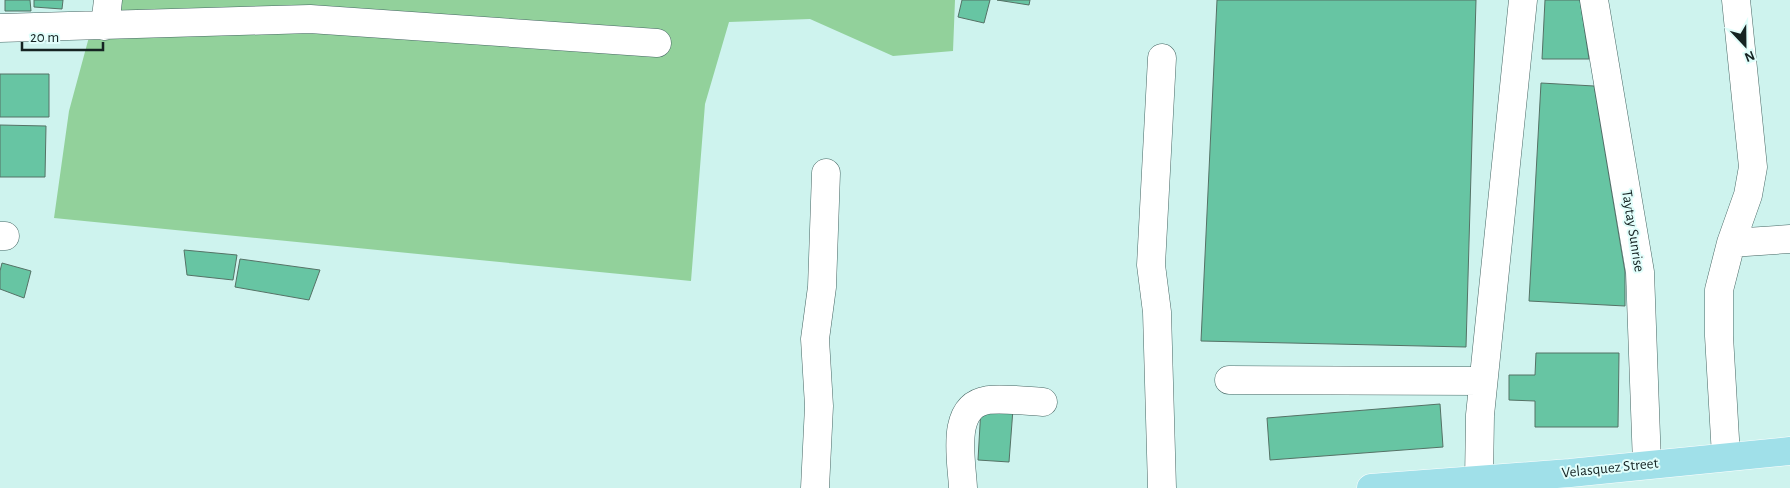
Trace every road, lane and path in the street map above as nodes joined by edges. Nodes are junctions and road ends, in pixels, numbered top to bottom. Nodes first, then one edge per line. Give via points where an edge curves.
1 (1523, 0) edge
2 (1594, 0) edge
3 (1736, 0) edge
4 (106, 13) edge
5 (0, 28) edge
6 (657, 44) dead end
7 (1162, 58) dead end
8 (826, 173) dead end
9 (1790, 239) edge
10 (1731, 243) junction
11 (1229, 380) dead end
12 (1483, 381) junction
13 (1043, 402) dead end
14 (1790, 451) edge
15 (1726, 456) junction
16 (1647, 464) junction
17 (1479, 480) junction
18 (1569, 480) edge
19 (1382, 487) edge
20 (814, 488) edge
21 (964, 488) edge
22 (1162, 488) edge

1 - 12 street
2 - 16 street, Taytay Sunrise via 1640,272
3 - 10 street via 1753,167 1748,195
4 - 5 street
4 - 6 street via 310,19
7 - 22 street via 1152,265 1157,312
8 - 20 street via 822,286 815,339 819,406
9 - 10 street
10 - 15 street via 1719,290
11 - 12 street
12 - 17 street
13 - 21 street via 987,400 968,410 961,423
14 - 15 main road, Velasquez Street
15 - 16 main road, Velasquez Street
16 - 18 main road, Velasquez Street
17 - 18 main road, Velasquez Street
17 - 19 main road, Velasquez Street

